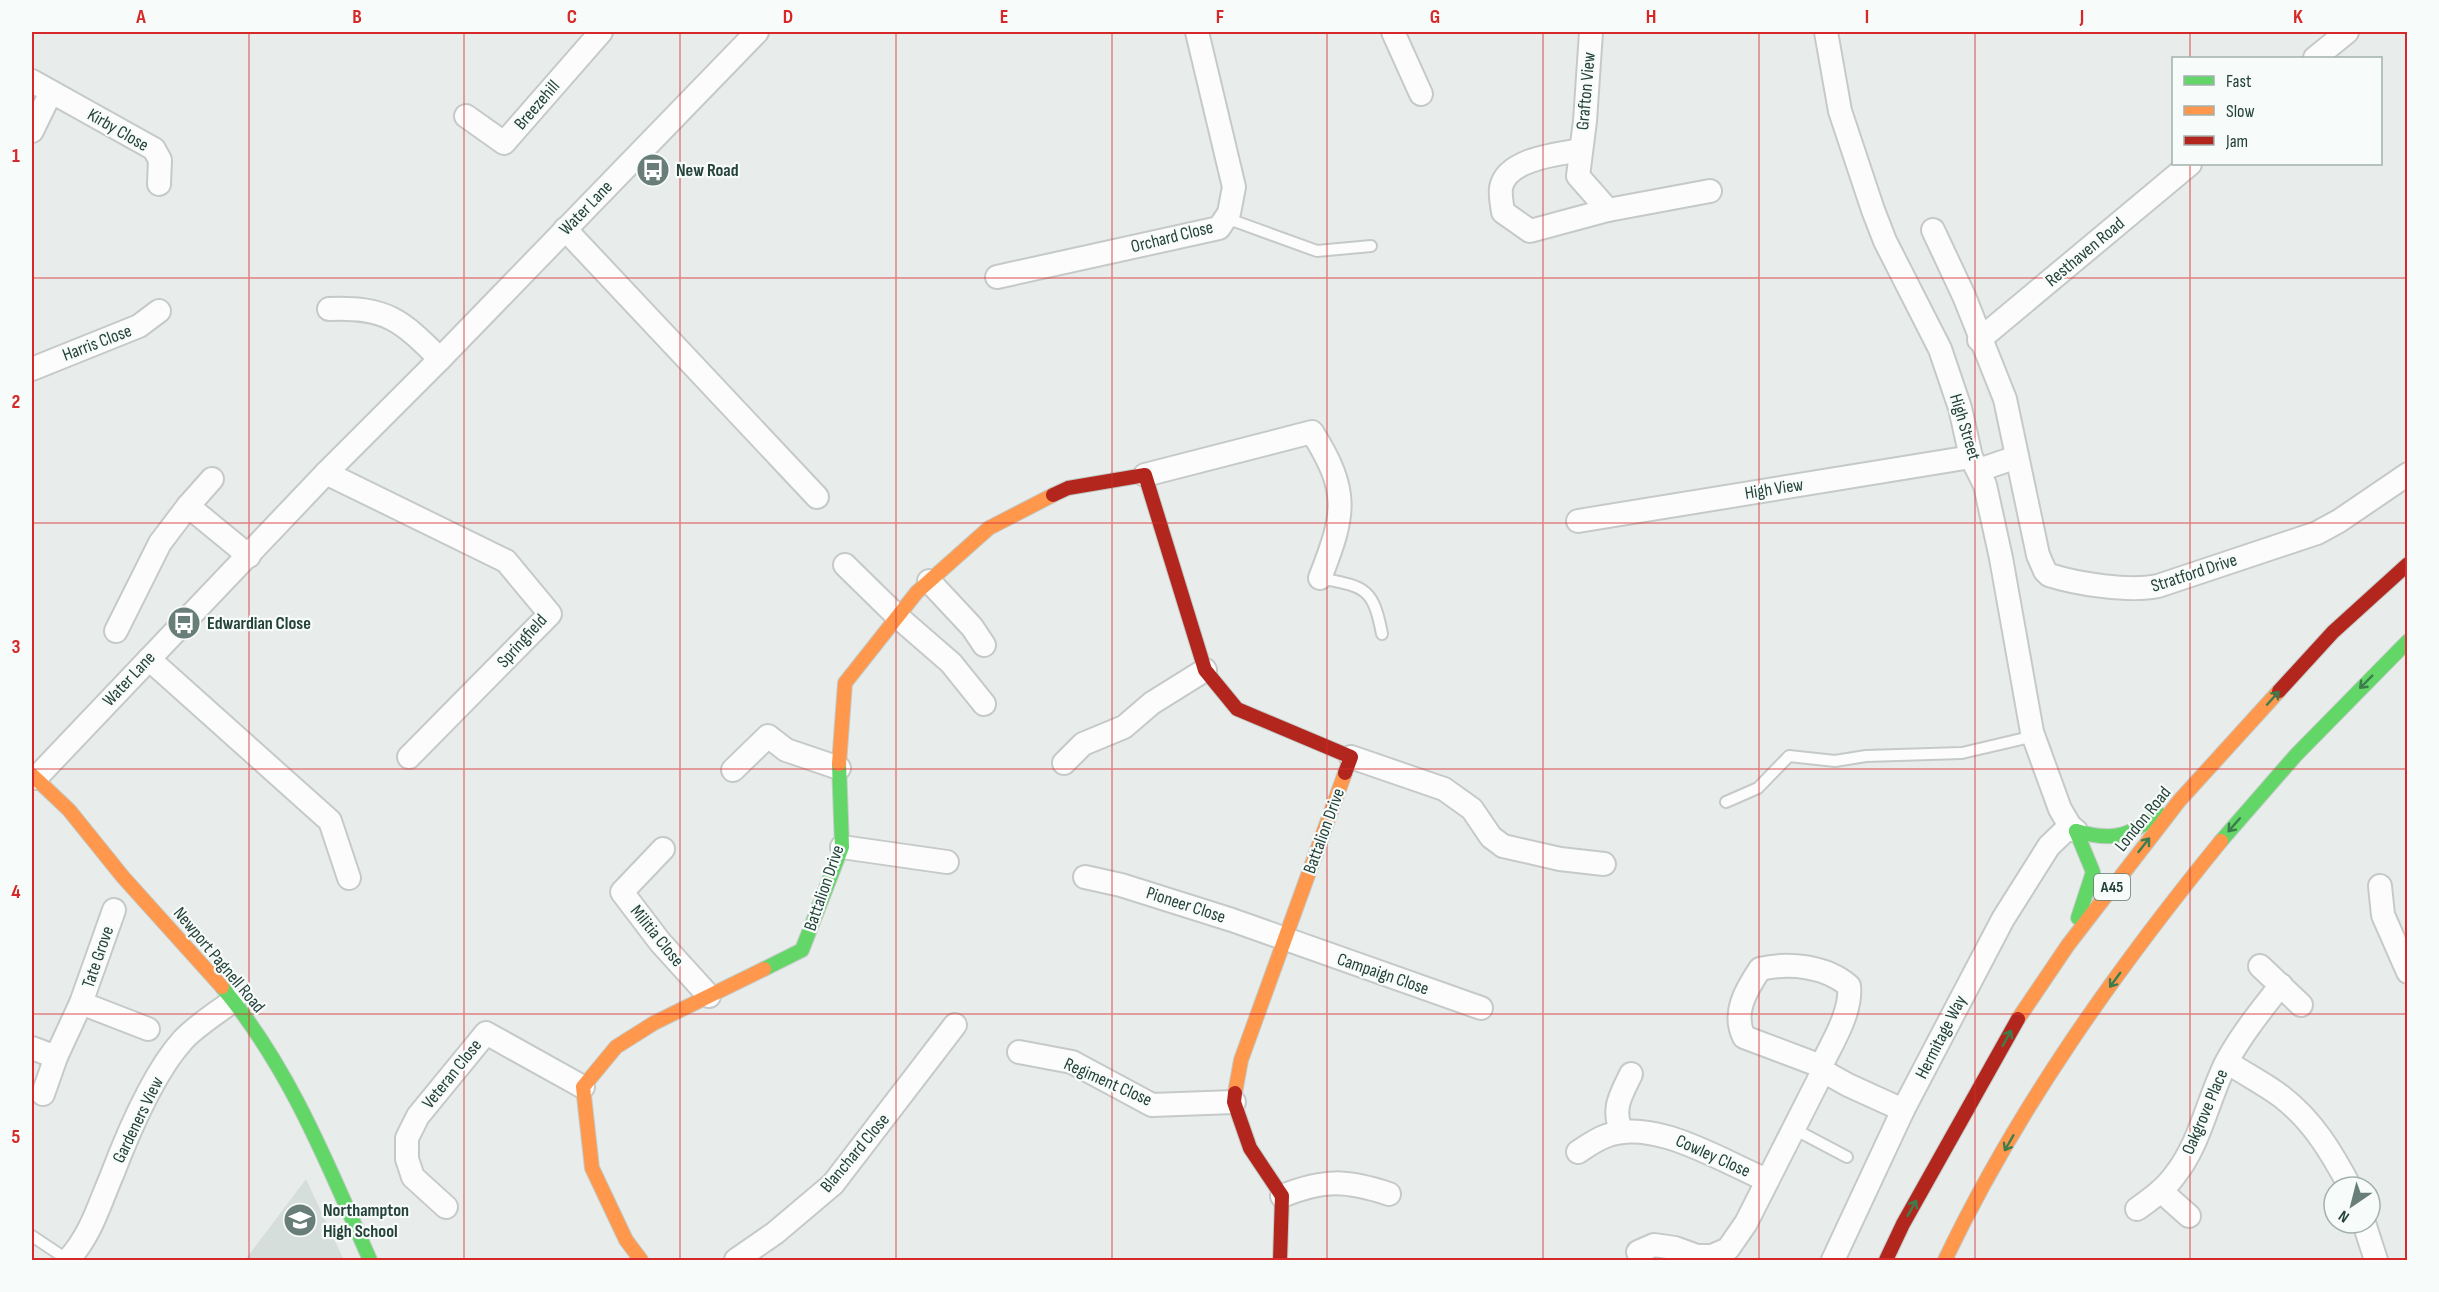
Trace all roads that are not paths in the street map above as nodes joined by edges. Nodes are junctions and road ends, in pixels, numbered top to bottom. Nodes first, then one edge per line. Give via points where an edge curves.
1 (601, 32) edge
2 (757, 32) edge
3 (1197, 32) edge
4 (1393, 32) edge
5 (1591, 32) edge
6 (1826, 32) edge
7 (2347, 32) edge
8 (2316, 57) edge
9 (41, 87) edge
10 (1421, 94) dead end
11 (466, 116) dead end
12 (32, 131) edge
13 (1581, 150) junction
14 (2189, 165) edge
15 (159, 184) dead end
16 (1710, 191) dead end
17 (1608, 210) junction
18 (1226, 218) junction
19 (565, 229) junction
20 (1933, 230) dead end
21 (1371, 246) dead end
22 (998, 277) dead end
23 (329, 309) dead end
24 (159, 311) dead end
25 (1979, 340) junction
26 (440, 359) junction
27 (32, 369) edge
28 (2017, 456) junction
29 (1975, 463) junction
30 (326, 473) junction
31 (2408, 474) edge
32 (1144, 475) junction
33 (212, 479) dead end
34 (818, 497) dead end
35 (188, 506) junction
36 (1578, 520) dead end
37 (249, 556) junction
38 (2408, 564) edge
39 (845, 565) dead end
40 (1320, 578) joint
41 (929, 581) junction
42 (898, 617) junction
43 (116, 631) dead end
44 (1382, 634) dead end
45 (2408, 643) edge
46 (984, 645) dead end
47 (149, 659) junction
48 (1205, 670) junction
49 (984, 704) dead end
50 (2034, 736) junction
51 (409, 757) dead end
52 (1351, 757) junction
53 (1064, 764) dead end
54 (838, 768) junction
55 (733, 770) dead end
56 (34, 777) edge
57 (2179, 801) junction
58 (1726, 802) dead end
59 (2073, 828) junction
60 (842, 847) junction
61 (663, 849) dead end
62 (947, 862) dead end
63 (1604, 864) dead end
64 (1085, 877) dead end
65 (349, 878) dead end
66 (2379, 886) dead end
67 (114, 910) dead end
68 (1286, 939) junction
69 (2068, 945) junction
70 (2260, 966) dead end
71 (2408, 972) edge
72 (2281, 985) junction
73 (709, 996) junction
74 (234, 1000) junction
75 (81, 1003) junction
76 (2301, 1005) dead end
77 (1481, 1008) dead end
78 (955, 1025) dead end
79 (148, 1029) dead end
80 (32, 1048) edge
81 (1018, 1052) dead end
82 (56, 1057) junction
83 (2227, 1062) junction
84 (1822, 1068) junction
85 (1631, 1074) dead end
86 (583, 1087) junction
87 (43, 1094) dead end
88 (1234, 1102) junction
89 (1903, 1110) junction
90 (1794, 1129) junction
91 (1622, 1132) junction
92 (1578, 1152) dead end
93 (1847, 1157) dead end
94 (2344, 1175) edge
95 (1767, 1180) junction
96 (2161, 1191) junction
97 (1389, 1194) dead end
98 (1282, 1196) junction
99 (446, 1207) dead end
100 (2137, 1209) dead end
101 (2189, 1216) dead end
102 (2368, 1235) edge
103 (32, 1236) edge
104 (1638, 1252) dead end
105 (1722, 1257) edge
106 (68, 1260) edge
107 (370, 1260) edge
108 (641, 1260) edge
109 (736, 1260) edge
110 (1280, 1260) edge
111 (1833, 1260) edge
112 (1886, 1260) edge
113 (1945, 1260) edge
114 (2376, 1260) edge

1 - 11 street, Breezehill via 504,143
2 - 19 street, Water Lane
3 - 18 street, Orchard Close via 1234,187
4 - 10 street
5 - 13 street, Grafton View
6 - 29 street, High Street via 1840,111 1869,198 1885,241 1940,350
7 - 8 street
9 - 12 street, Kirby Close
9 - 15 street, Kirby Close via 154,149 160,160
13 - 17 street, Grafton View via 1578,176
13 - 17 street, Grafton View via 1540,157 1511,171 1501,187 1503,212 1530,231
14 - 25 street, Resthaven Road
16 - 17 street, Grafton View
18 - 21 lane via 1317,250
18 - 22 street, Orchard Close via 1219,228
19 - 26 street, Water Lane
19 - 34 street
20 - 25 street, Stratford Drive via 1964,296
23 - 26 street via 375,311 395,318
24 - 27 street, Harris Close via 139,326
25 - 28 street, Stratford Drive via 2005,399
26 - 30 street, Water Lane
28 - 29 street
28 - 31 street, Stratford Drive via 2038,555 2045,571 2056,577 2134,589 2157,586 2317,533
29 - 36 street, High View
29 - 50 street, High Street via 1985,485 2001,558
30 - 37 street, Water Lane
30 - 51 street, Springfield via 506,561 550,614
32 - 40 street, Battalion Drive via 1312,432 1329,459 1339,486 1340,513 1335,539
32 - 41 main road, Battalion Drive via 1068,488 989,528
32 - 48 main road
33 - 35 street
35 - 37 street
35 - 43 street via 160,543
37 - 47 street, Water Lane
57 -> 38 main road, London Road / A45 via 2333,632
39 - 42 street
40 - 44 lane via 1365,590 1377,607
41 - 42 main road, Battalion Drive
41 - 46 street
42 - 49 street via 951,663
42 - 54 main road, Battalion Drive via 845,683
45 -> 113 main road via 2333,716 2232,827 2173,902 2078,1032 2019,1125
47 - 56 street, Water Lane
47 - 65 street via 330,821
48 - 52 main road via 1237,709
48 - 53 street via 1152,703 1125,727 1083,744
50 - 58 lane via 1962,753 1866,756 1835,761 1789,756 1758,788
50 - 59 street, High Street via 2060,809
52 - 63 street via 1444,789 1472,809 1491,837 1503,846
52 - 68 main road, Battalion Drive
54 - 55 street via 786,750 768,736
54 - 60 main road, Battalion Drive
56 - 74 main road, Newport Pagnell Road via 80,821 120,874
57 - 59 main road via 2135,831 2114,839
69 -> 57 main road, London Road / A45
59 - 69 main road via 2093,872
59 - 89 street, Hermitage Way via 2049,846 2003,919
60 - 62 street
60 - 73 main road, Battalion Drive via 802,950
61 - 73 street, Militia Close via 622,892
64 - 68 street, Pioneer Close
66 - 71 street via 2383,915
67 - 75 street, Tate Grove
68 - 77 street, Campaign Close
68 - 88 main road, Battalion Drive via 1241,1060
112 -> 69 main road, London Road / A45 via 2017,1021
70 - 72 street
72 - 76 street
72 - 83 street, Oakgrove Place via 2246,1029
73 - 86 main road, Battalion Drive via 616,1047
74 - 106 street, Gardeners View via 183,1039 163,1068 136,1119 92,1227
74 - 107 main road, Newport Pagnell Road via 304,1111
75 - 79 street, Tate Grove
75 - 82 street, Tate Grove
78 - 109 street, Blanchard Close via 833,1184
80 - 82 street
81 - 88 street, Regiment Close via 1072,1062 1152,1105
82 - 87 street, Tate Grove
83 - 94 street, Oakgrove Place via 2283,1097 2312,1126
83 - 96 street, Oakgrove Place via 2193,1145
84 - 84 street, Cowley Close via 1850,997 1849,986 1820,970 1779,965 1760,969 1748,987 1738,1015 1744,1037
84 - 89 street, Cowley Close via 1848,1085
84 - 90 street, Cowley Close
85 - 91 street via 1616,1107 1616,1120
86 - 99 street, Veteran Close via 486,1033 418,1116 406,1138 413,1177
86 - 108 main road via 592,1168 626,1240
88 - 98 main road, Battalion Drive via 1250,1148
89 - 111 street, Hermitage Way
90 - 93 lane
90 - 95 street, Cowley Close
91 - 92 street, Cowley Close
91 - 95 street, Cowley Close via 1663,1135
95 - 105 street, Cowley Close via 1746,1223
96 - 100 street, Oakgrove Place
96 - 101 street
97 - 98 street via 1359,1184 1332,1182
98 - 110 main road
102 - 114 street
103 - 106 lane
104 - 105 street, Cowley Close via 1654,1245 1698,1256

